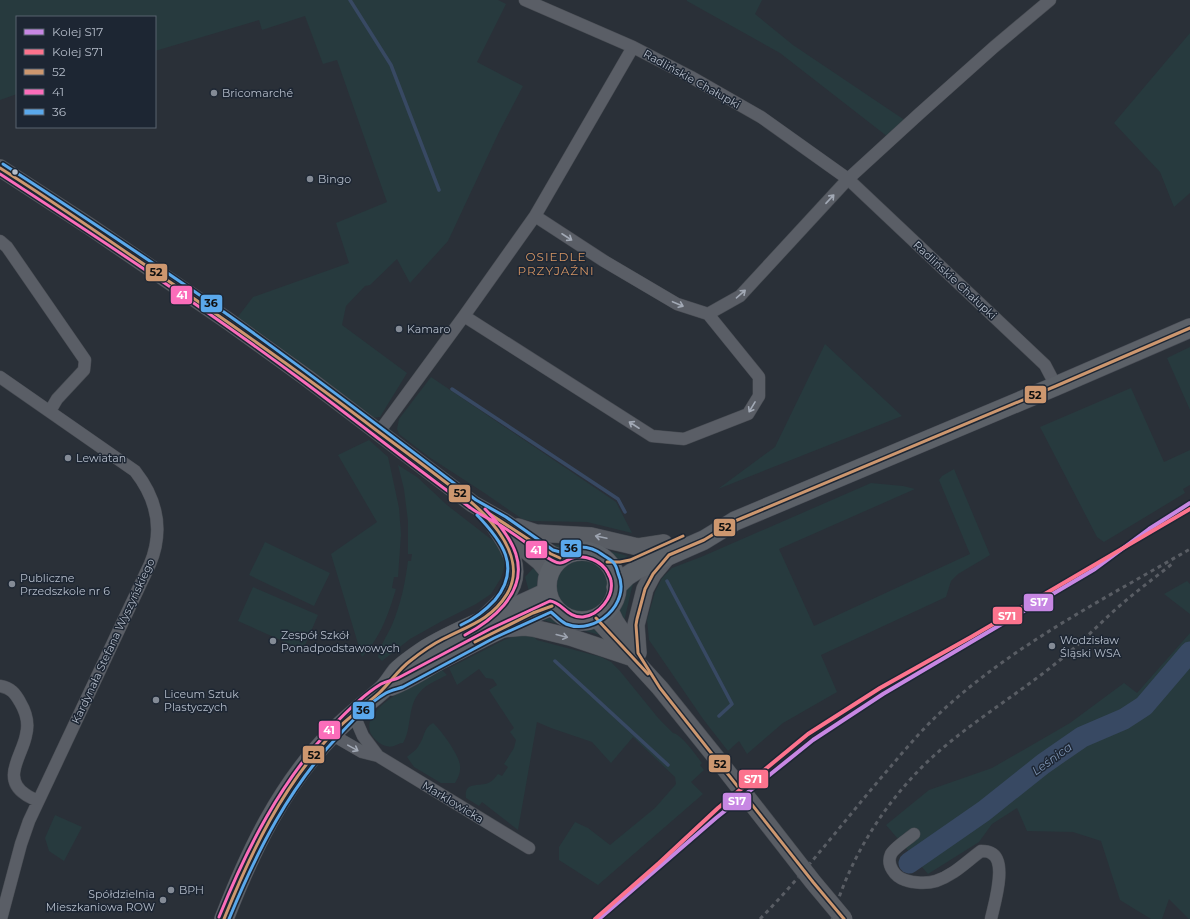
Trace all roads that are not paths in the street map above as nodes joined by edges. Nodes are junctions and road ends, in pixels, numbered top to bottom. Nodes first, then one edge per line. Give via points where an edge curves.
1 (525, 0) edge
2 (1050, 0) edge
3 (633, 47) junction
4 (0, 168) edge
5 (848, 179) junction
6 (535, 216) junction
7 (0, 241) edge
8 (708, 314) junction
9 (464, 316) junction
10 (1190, 328) edge
11 (0, 377) edge
12 (1056, 386) junction
13 (50, 411) junction
14 (379, 432) junction
15 (497, 521) junction
16 (667, 549) junction
17 (607, 562) junction
18 (555, 566) junction
19 (616, 587) junction
20 (550, 599) junction
21 (603, 613) junction
22 (480, 621) junction
23 (500, 629) junction
24 (635, 655) junction
25 (0, 686) edge
26 (384, 688) junction
27 (353, 713) junction
28 (331, 734) junction
29 (378, 756) junction
30 (38, 801) junction
31 (914, 834) dead end
32 (529, 848) dead end
33 (1, 919) edge
34 (224, 919) edge
35 (844, 919) edge
36 (991, 919) edge

1 - 3 street, Radlińskie Chałupki
2 - 5 street via 976,62
3 - 5 street, Radlińskie Chałupki via 691,76 761,117
3 - 6 street
4 - 14 main road via 228,321
8 -> 5 street via 740,296
5 - 12 street, Radlińskie Chałupki via 1046,364
6 -> 8 street via 677,304
6 - 9 street
7 - 13 street via 7,247 85,360 84,370 57,399
8 -> 9 street via 759,377 759,396 748,414 684,439 652,436
9 - 14 street
10 - 12 main road
11 - 13 street, Kardynała Stefana Wyszyńskiego
12 - 16 main road via 735,521 704,540
13 - 30 street, Kardynała Stefana Wyszyńskiego via 135,471 143,481 155,508 157,538 150,564
14 - 15 main road
16 -> 15 main road via 638,547 591,536 536,533
15 - 18 main road via 542,548
15 - 22 main road via 511,551 514,572 508,593
16 - 17 main road via 621,562
16 - 19 main road via 632,572
16 - 24 main road via 645,589 636,625
17 - 18 main road via 584,552 570,553
17 - 19 main road via 613,572
18 - 20 main road via 547,582
19 - 21 main road via 615,597
20 - 21 main road via 563,616 574,620 585,622
20 - 22 main road
20 - 23 main road
21 - 24 main road
22 - 26 main road via 425,650 398,670
23 -> 24 main road via 533,628
23 - 26 main road via 401,683
24 - 35 main road, bridge
25 - 30 street via 8,687 25,710 26,735 14,767 15,780 24,794
26 - 27 main road
27 - 28 main road
27 - 29 street, Marklowicka via 363,736
28 -> 29 street, Marklowicka via 362,752
28 - 34 main road via 290,785 270,817
29 - 32 street, Marklowicka
30 - 33 street, Kardynała Stefana Wyszyńskiego via 21,844
31 - 36 street via 891,854 889,864 894,874 905,880 934,882 951,875 981,851 991,853 996,859 1000,876

